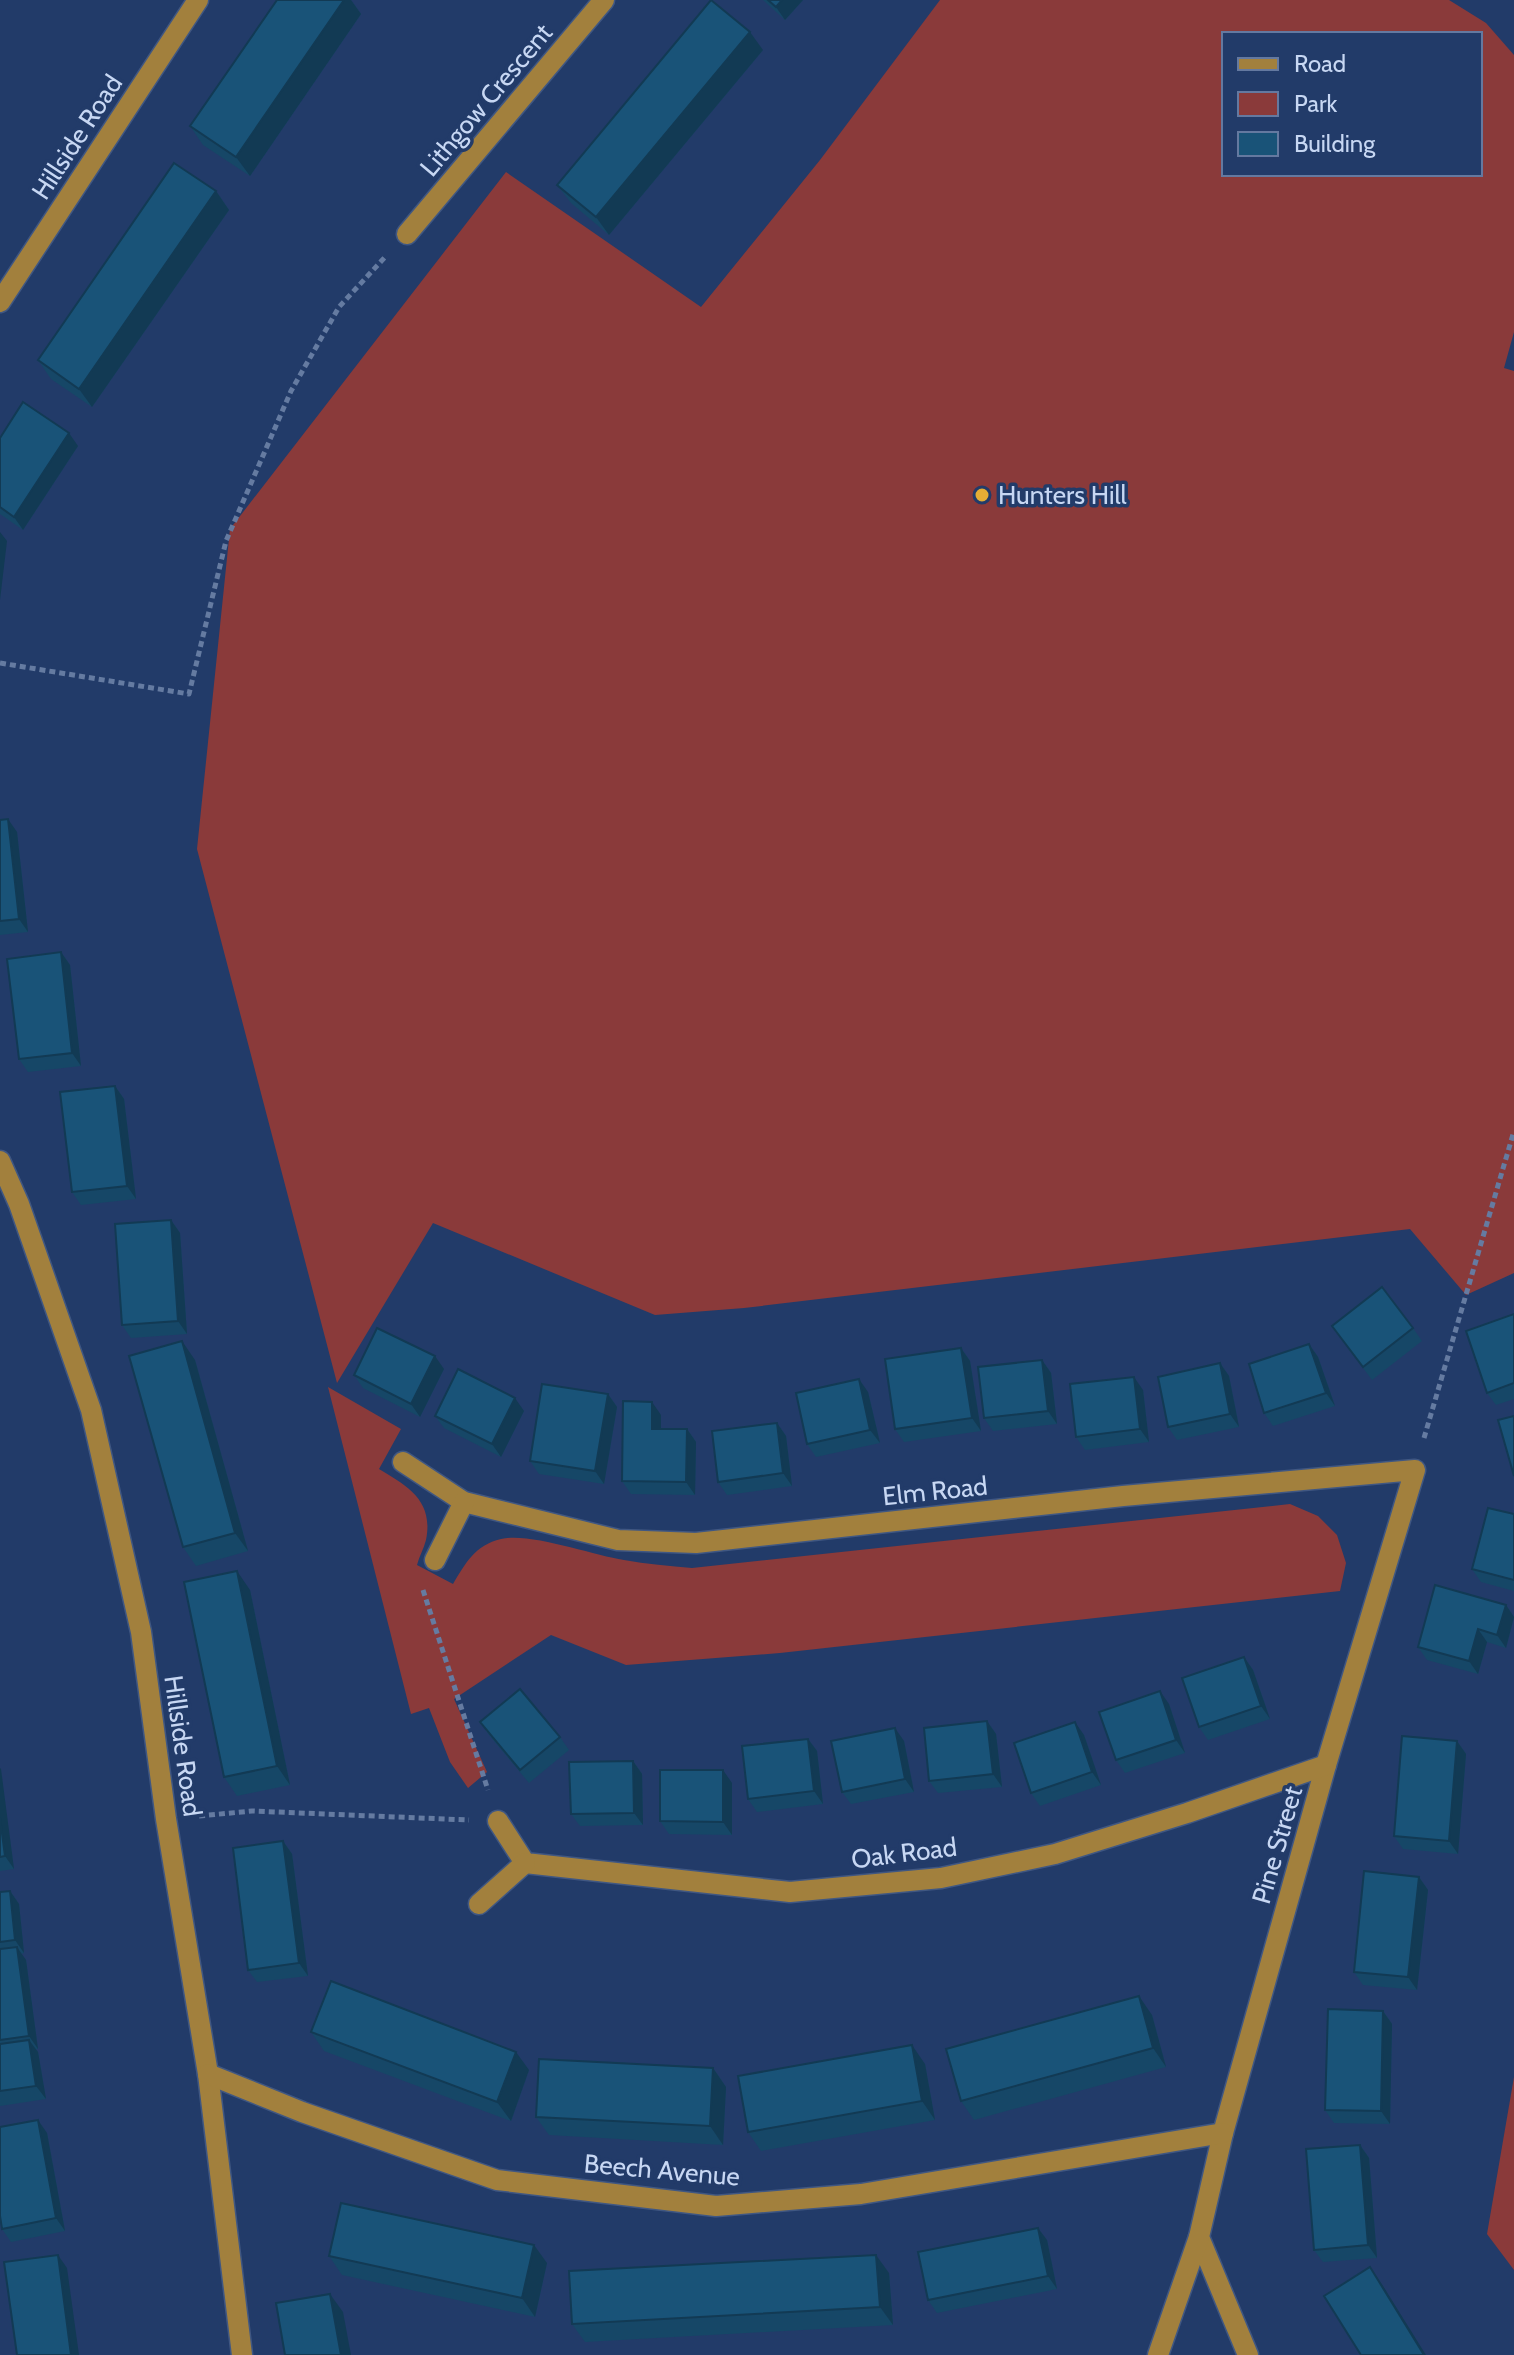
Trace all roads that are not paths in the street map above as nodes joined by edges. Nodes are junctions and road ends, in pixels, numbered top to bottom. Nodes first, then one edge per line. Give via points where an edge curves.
1 (198, 0) edge
2 (604, 0) edge
3 (407, 234) road end
4 (0, 302) edge
5 (0, 1161) edge
6 (403, 1462) dead end
7 (1415, 1470) joint
8 (464, 1502) junction
9 (435, 1560) road end
10 (1326, 1765) junction
11 (498, 1821) road end
12 (525, 1863) junction
13 (479, 1904) dead end
14 (208, 2074) junction
15 (1223, 2133) junction
16 (1199, 2237) junction
17 (242, 2355) edge
18 (1158, 2355) edge
19 (1248, 2355) edge

1 - 4 street, Hillside Road
2 - 3 street, Lithgow Crescent
5 - 14 street, Hillside Road via 91,1410 141,1632
6 - 8 street, Elm Road
7 - 8 street, Elm Road via 696,1543 618,1540
7 - 10 street, Pine Street
8 - 9 street
10 - 12 street, Oak Road via 1055,1854 941,1878 790,1892
10 - 15 street, Pine Street
11 - 12 street
12 - 13 street
14 - 15 street, Beech Avenue via 497,2180 716,2206 861,2194
14 - 17 street, Hillside Road
15 - 16 street, Pine Street
16 - 18 street, Pine Street
16 - 19 street

